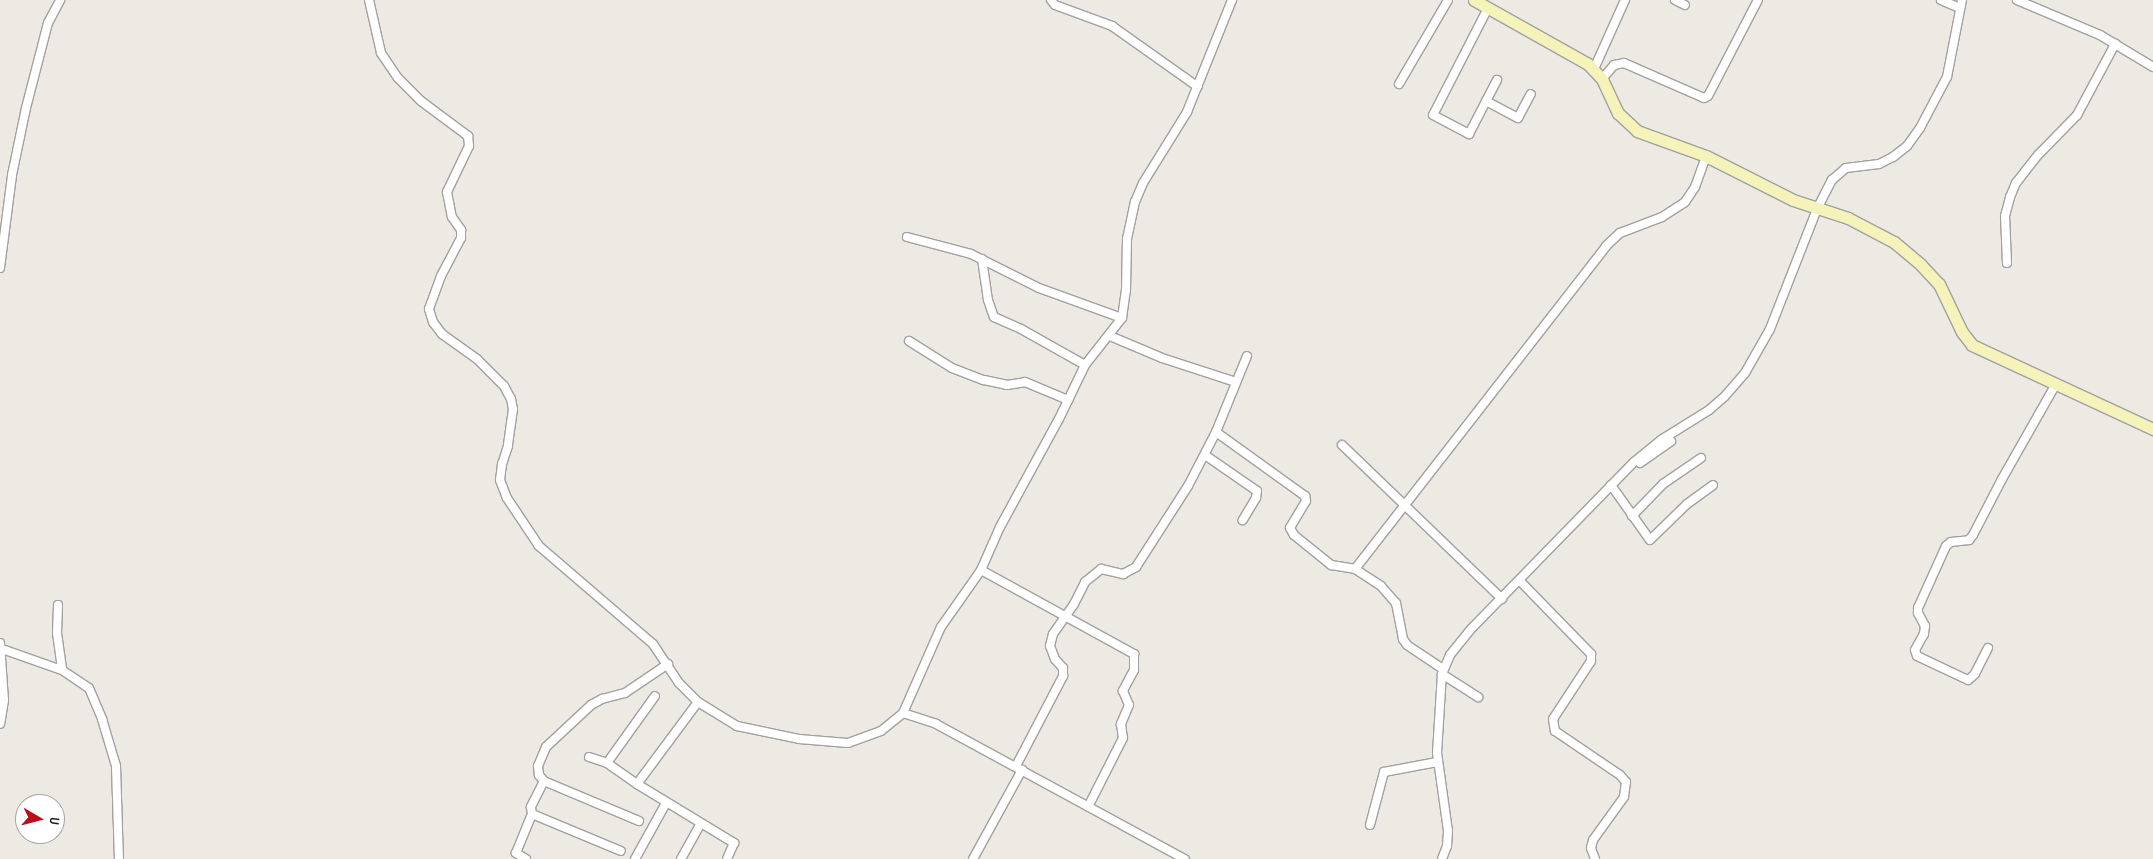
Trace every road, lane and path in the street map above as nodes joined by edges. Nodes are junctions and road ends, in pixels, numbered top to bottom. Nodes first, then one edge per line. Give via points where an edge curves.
1 (60, 0) edge
2 (369, 0) edge
3 (1051, 0) edge
4 (1232, 0) edge
5 (1448, 0) edge
6 (1474, 0) edge
7 (1625, 0) edge
8 (1675, 0) edge
9 (1758, 0) edge
10 (1941, 0) edge
11 (2017, 0) edge
12 (1961, 4) edge
13 (1686, 5) dead end
14 (1488, 8) junction
15 (2115, 44) junction
16 (2153, 67) edge
17 (1594, 69) junction
18 (1602, 79) junction
19 (1497, 80) dead end
20 (1399, 84) dead end
21 (1198, 87) junction
22 (1531, 94) dead end
23 (1486, 101) junction
24 (1706, 156) junction
25 (1817, 209) junction
26 (907, 237) dead end
27 (982, 259) junction
28 (2007, 263) dead end
29 (0, 268) edge
30 (1122, 318) junction
31 (1110, 336) junction
32 (909, 341) dead end
33 (1247, 356) dead end
34 (1085, 365) junction
35 (1236, 382) junction
36 (2056, 384) junction
37 (1068, 400) junction
38 (2152, 425) edge
39 (1216, 432) junction
40 (1671, 441) dead end
41 (1342, 445) dead end
42 (1205, 456) junction
43 (1701, 458) dead end
44 (1713, 485) dead end
45 (1612, 487) junction
46 (1405, 504) junction
47 (1632, 516) junction
48 (1243, 520) dead end
49 (980, 570) junction
50 (1355, 570) junction
51 (1520, 580) junction
52 (1502, 599) junction
53 (58, 605) dead end
54 (1065, 618) junction
55 (1, 646) edge
56 (1988, 648) dead end
57 (668, 664) junction
58 (62, 670) junction
59 (1442, 672) junction
60 (655, 696) dead end
61 (1478, 697) dead end
62 (698, 702) junction
63 (903, 712) junction
64 (0, 724) edge
65 (589, 757) dead end
66 (1437, 762) junction
67 (607, 763) junction
68 (1019, 768) junction
69 (544, 781) junction
70 (637, 784) junction
71 (666, 803) junction
72 (1088, 807) junction
73 (532, 814) junction
74 (639, 821) dead end
75 (701, 823) junction
76 (1370, 824) dead end
77 (621, 851) dead end
78 (120, 859) edge
79 (526, 859) edge
80 (635, 859) edge
81 (681, 859) edge
82 (727, 859) edge
83 (973, 859) edge
84 (1185, 859) edge
85 (1442, 859) edge
86 (1595, 859) edge

1 - 29 street via 48,23 28,99 12,175
2 - 57 street via 381,53 390,67 408,90 469,138 469,146 447,192 461,238 428,307 442,334 477,359 504,386 513,403 500,471 501,485 539,546 653,644
3 - 21 street via 1055,5 1112,26
4 - 21 street
5 - 20 street
6 - 14 street
7 - 17 street
8 - 13 street
9 - 18 street via 1710,95 1706,97 1662,81 1624,63 1614,65
10 - 12 street
11 - 15 street
12 - 25 street via 1947,77 1916,134 1907,146 1887,160 1841,170
14 - 17 street
14 - 23 street via 1433,115 1469,134
15 - 16 street
15 - 28 street via 2077,115 2016,183 2005,216
17 - 18 street
18 - 24 street via 1618,113 1631,127
19 - 23 street
21 - 30 street via 1135,202 1127,239
22 - 23 street via 1518,118
24 - 25 street
24 - 46 street via 1695,187 1685,202 1662,217 1620,233 1606,246
25 - 36 street via 1848,218 1908,254 1939,284 1962,332 1972,345
25 - 45 street via 1770,329 1744,373 1710,410 1648,450
26 - 27 street
27 - 30 street via 1039,288
27 - 34 street via 994,317
30 - 31 street
31 - 34 street
31 - 35 street via 1162,358
32 - 37 street via 952,368 984,380 1004,385 1025,382
33 - 35 street
34 - 37 street
35 - 39 street
36 - 38 street
36 - 56 street via 1973,536 1946,546 1918,608 1925,626 1915,650 1917,656 1968,680 1975,674
37 - 49 street
39 - 42 street
39 - 50 street via 1305,496 1306,501 1290,528 1297,539 1331,565
40 - 45 street
41 - 46 street
42 - 48 street via 1257,491
42 - 54 street via 1136,567 1123,574 1101,569 1085,582
43 - 47 street via 1663,484
44 - 47 street via 1687,504 1652,540
45 - 47 street
45 - 51 street
46 - 50 street
46 - 52 street
49 - 54 street
49 - 63 street via 941,627
50 - 59 street via 1365,574 1392,597 1398,610 1403,639
51 - 52 street
51 - 86 street via 1591,654 1591,661 1553,719 1555,731 1626,782 1624,797 1593,840 1591,848
52 - 59 street via 1471,629 1450,655
53 - 58 street
54 - 68 street via 1053,634 1050,646 1054,659 1063,668 1063,676
54 - 72 street via 1134,654 1135,658 1134,670 1123,691 1129,705 1121,724 1124,738
55 - 58 street
55 - 64 street via 4,700
57 - 62 street via 679,683
57 - 69 street via 628,691 597,701 583,712 542,753 538,770
58 - 78 street via 89,688 110,742 117,774
59 - 61 street
59 - 66 street
60 - 67 street
62 - 63 street via 737,726 799,739 848,743 881,731
62 - 70 street
63 - 68 street via 936,724
65 - 67 street
66 - 76 street via 1384,772
66 - 85 street via 1448,825 1447,846
67 - 70 street
68 - 72 street
68 - 83 street
69 - 73 street via 531,808
69 - 74 street
70 - 71 street
71 - 75 street
71 - 80 street
72 - 84 street
73 - 77 street
73 - 79 street via 516,853
75 - 81 street
75 - 82 street via 735,843

